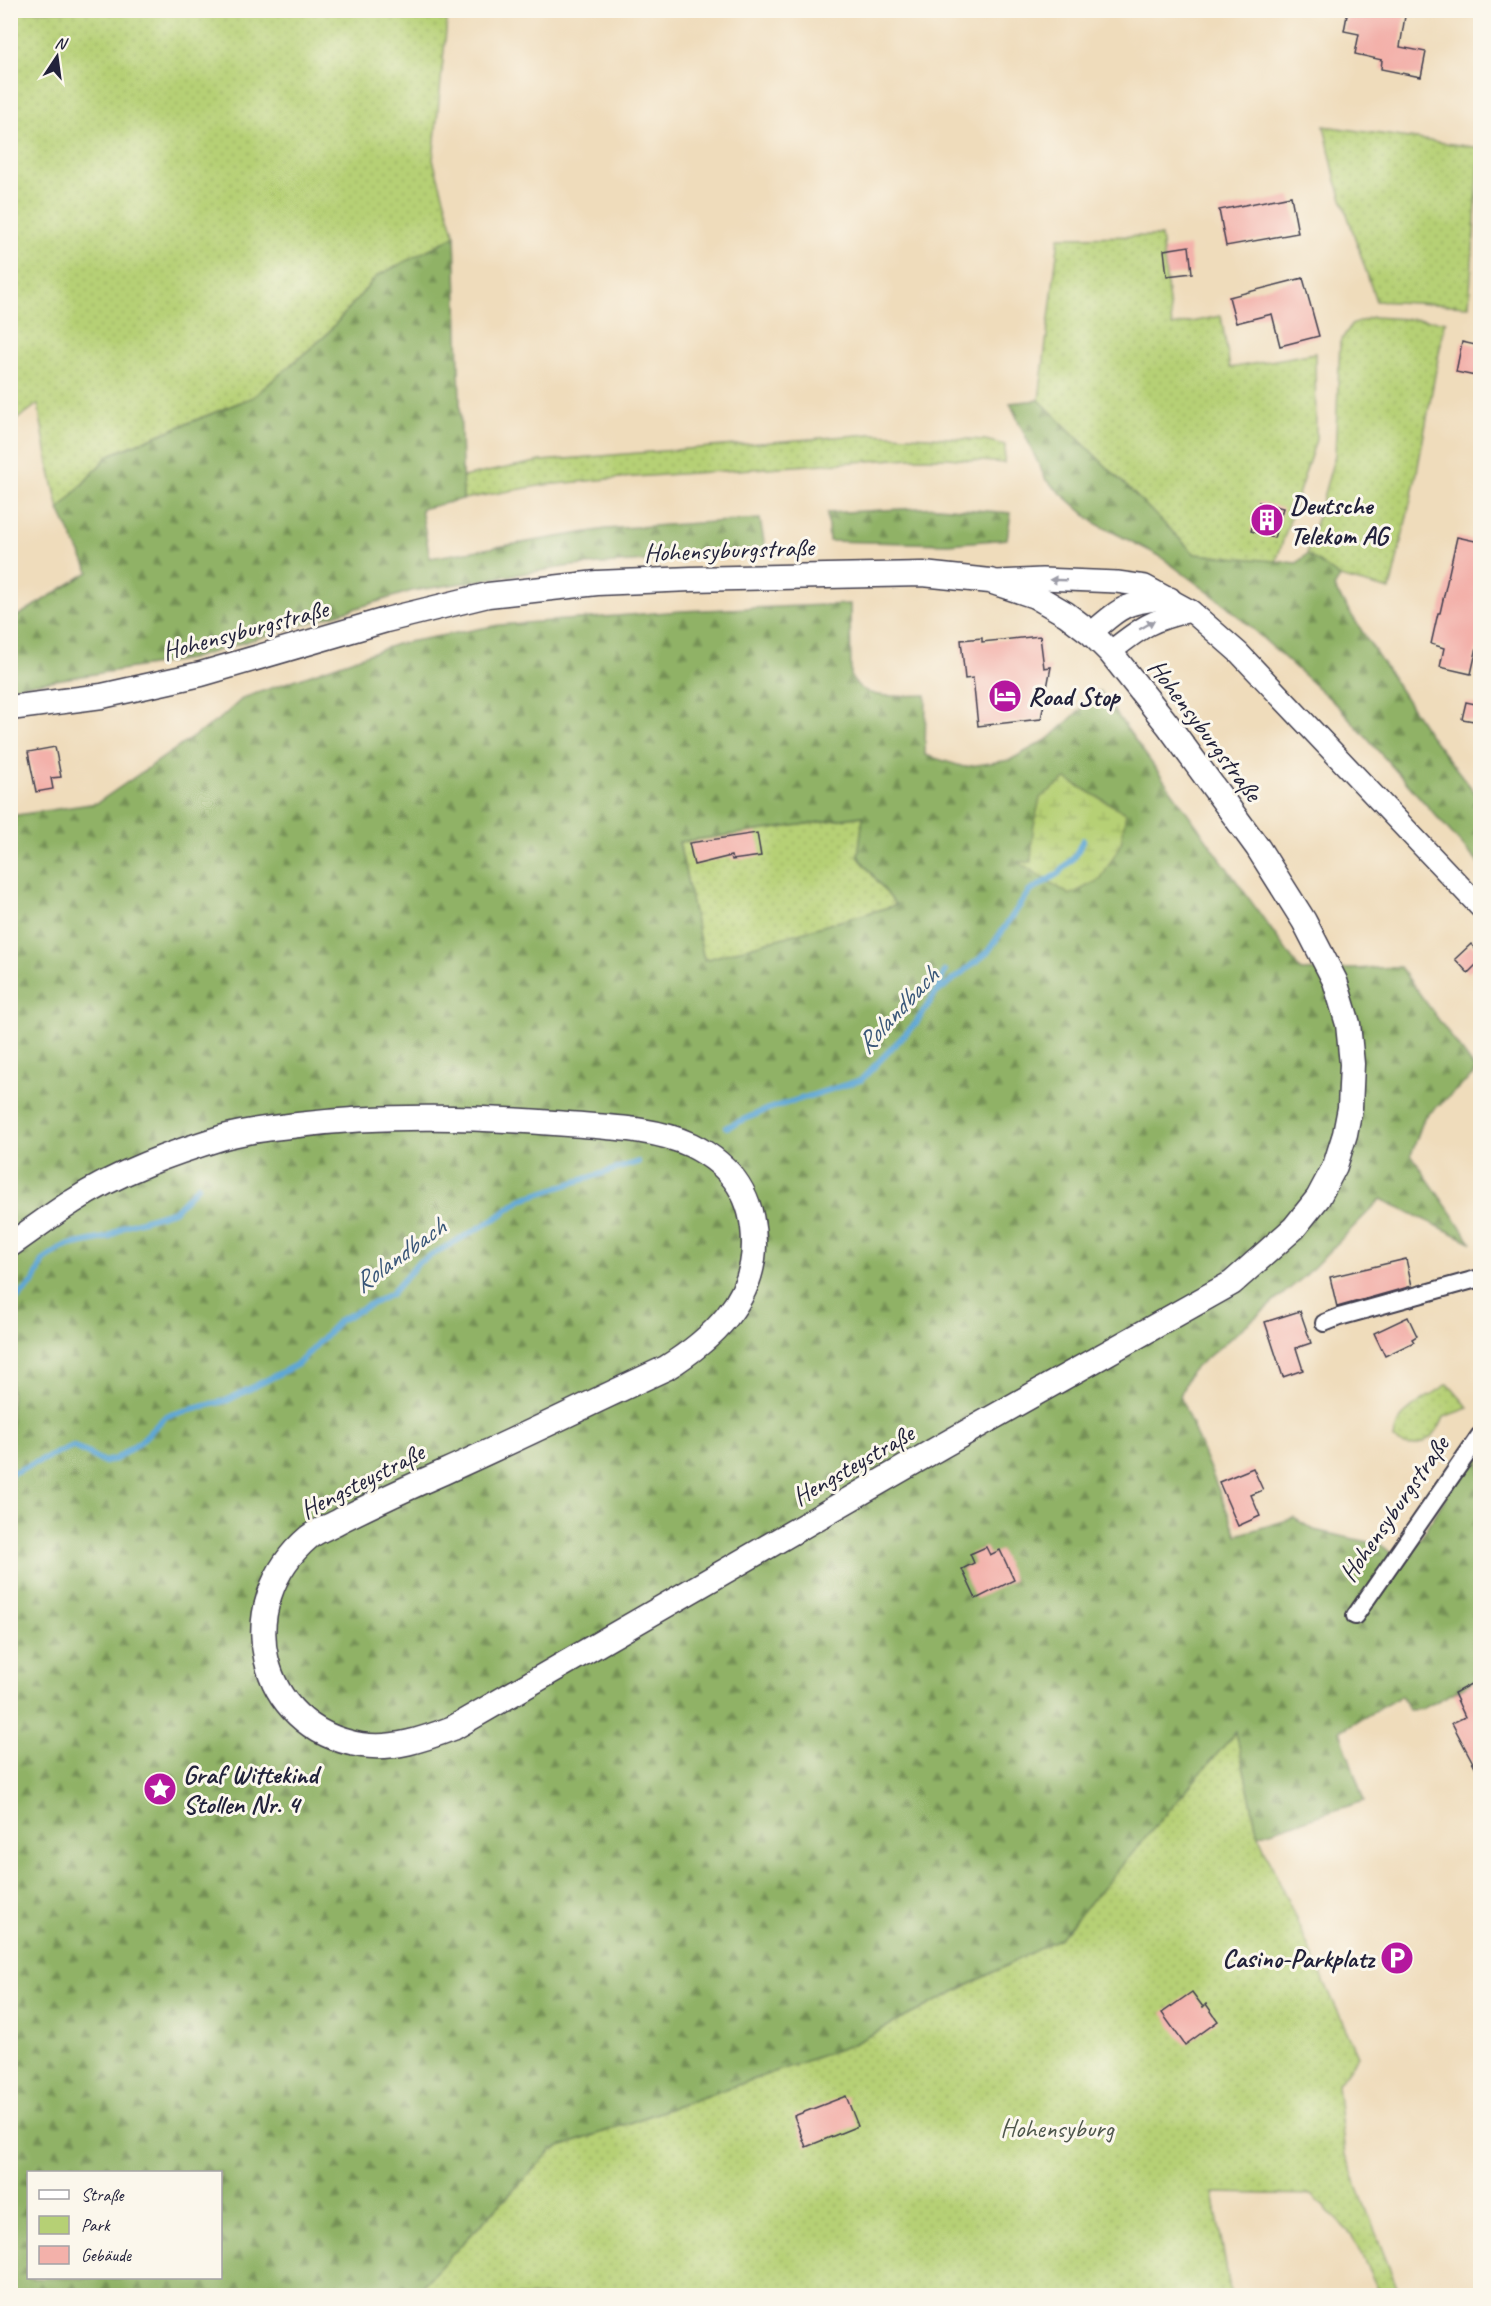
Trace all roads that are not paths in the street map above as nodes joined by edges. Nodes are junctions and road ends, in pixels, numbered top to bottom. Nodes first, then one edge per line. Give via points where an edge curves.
1 (990, 581) junction
2 (1171, 598) junction
3 (1191, 611) junction
4 (1091, 633) junction
5 (1110, 652) junction
6 (10, 708) edge
7 (1480, 907) edge
8 (1304, 921) joint
9 (10, 1245) edge
10 (1480, 1278) edge
11 (1324, 1323) dead end
12 (1480, 1436) edge
13 (1355, 1616) dead end

2 -> 1 street via 1128,583
1 - 4 main road, Hohensyburgstraße via 1035,596
1 - 6 main road, Hohensyburgstraße via 923,574 783,576 597,583 488,595 201,674 102,696
2 - 3 street
2 - 4 street via 1127,605
5 -> 3 street via 1146,624
3 - 7 street via 1239,654
4 - 5 main road, Hohensyburgstraße
5 - 8 main road, Hohensyburgstraße via 1258,848
8 - 9 main road, Hengsteystraße via 1335,981 1348,1024 1352,1064 1346,1134 1335,1166 1318,1198 1294,1228 1232,1283 530,1685 453,1728 422,1740 389,1746 362,1745 335,1739 299,1718 280,1696 268,1669 264,1610 273,1584 310,1536 666,1368 711,1335 734,1308 750,1279 754,1226 749,1203 736,1181 708,1155 675,1138 611,1127 471,1118 340,1120 225,1137 130,1170 72,1201
10 - 11 street
12 - 13 street, Hohensyburgstraße

